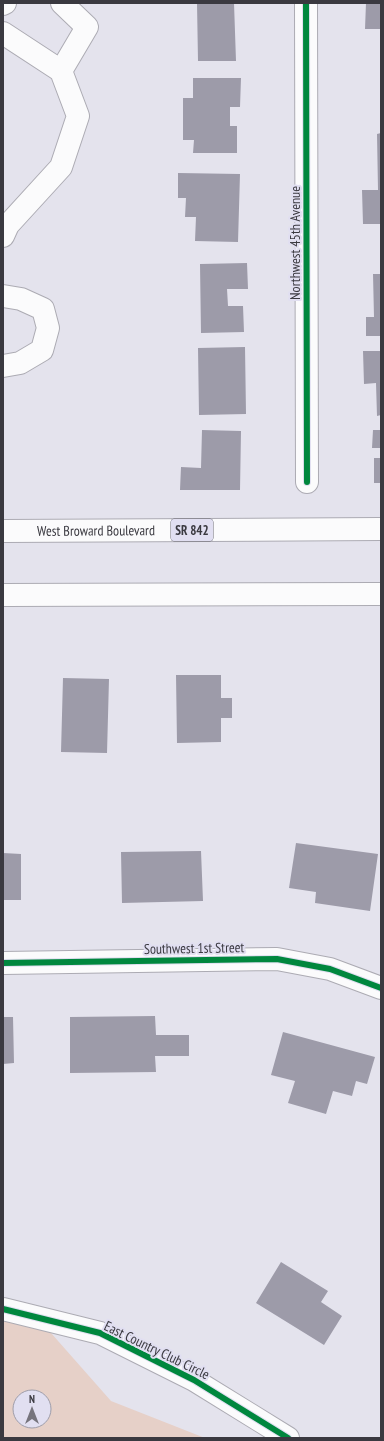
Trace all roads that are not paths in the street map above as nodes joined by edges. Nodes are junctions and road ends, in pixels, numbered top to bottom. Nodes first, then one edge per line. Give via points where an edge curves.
1 (62, 3) edge
2 (306, 3) edge
3 (3, 33) edge
4 (61, 71) junction
5 (3, 236) edge
6 (3, 296) edge
7 (3, 366) edge
8 (307, 482) dead end
9 (381, 529) edge
10 (3, 531) edge
11 (381, 594) edge
12 (3, 595) edge
13 (3, 963) edge
14 (381, 988) edge
15 (3, 1309) edge
16 (288, 1438) edge

1 - 4 street via 87,27
2 - 8 street, Northwest 45th Avenue
3 - 4 street
4 - 5 street via 78,116 61,168 8,225
6 - 7 street via 21,299 43,309 48,328 42,350 20,363
9 - 10 street, West Broward Boulevard / SR 842
11 - 12 street
13 - 14 street, Southwest 1st Street via 277,959 330,969
15 - 16 street, East Country Club Circle via 100,1333 194,1380

